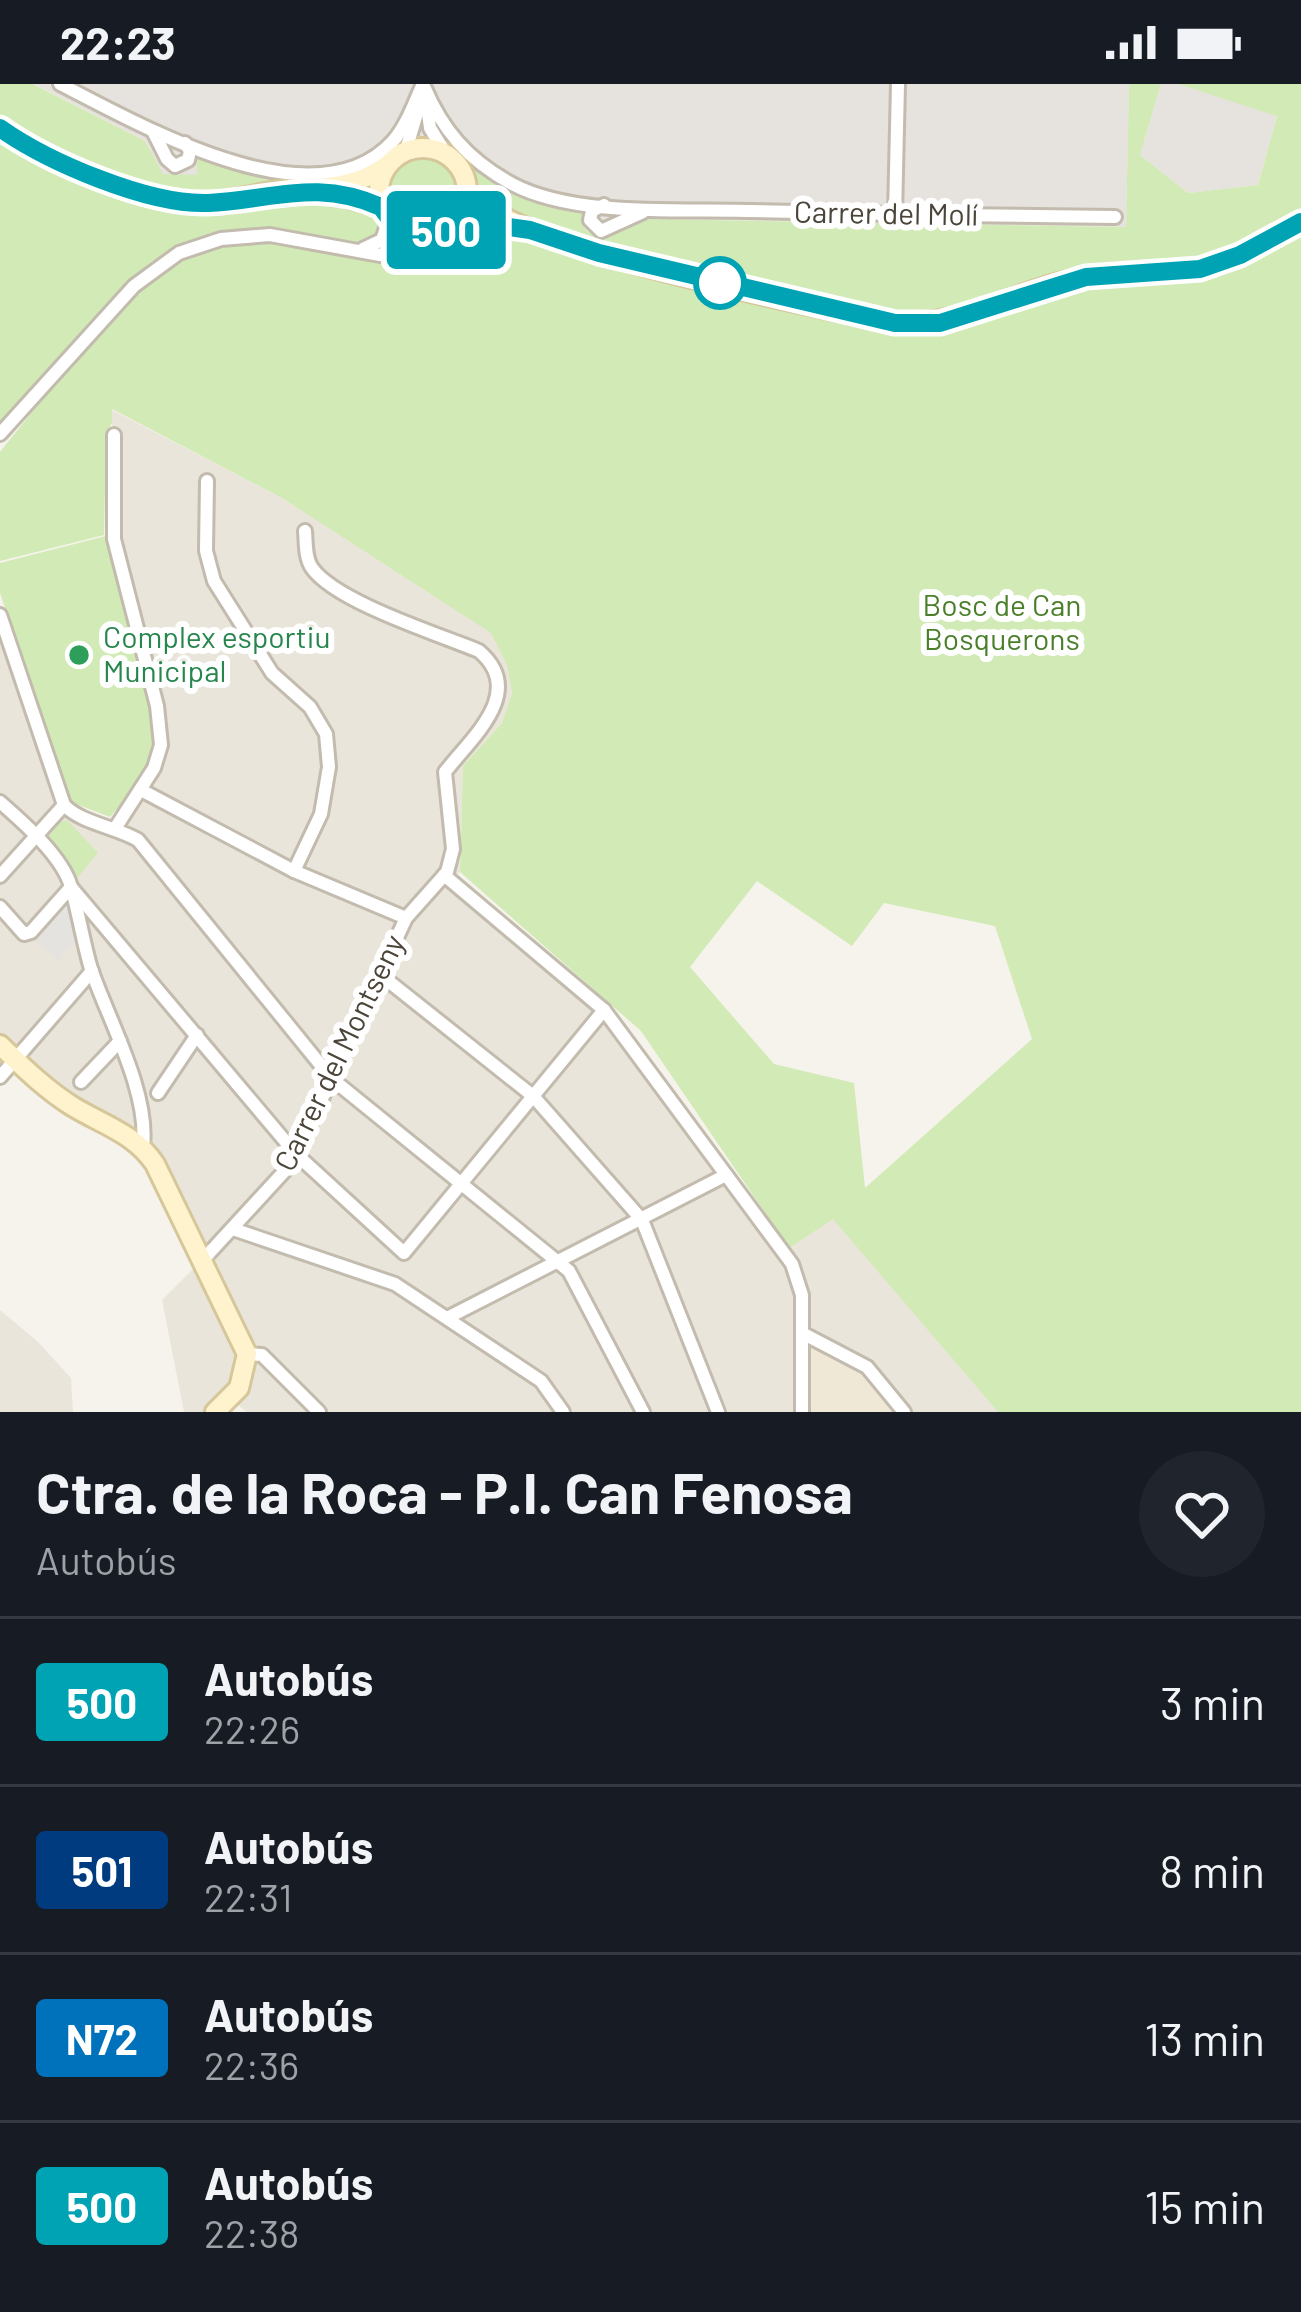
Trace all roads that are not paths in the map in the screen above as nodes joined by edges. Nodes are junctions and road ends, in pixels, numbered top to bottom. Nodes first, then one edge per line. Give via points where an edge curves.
1 (60, 84) edge
2 (423, 84) edge
3 (898, 84) edge
4 (0, 128) edge
5 (153, 131) junction
6 (185, 143) junction
7 (406, 150) junction
8 (446, 154) junction
9 (386, 166) junction
10 (316, 190) junction
11 (467, 191) junction
12 (604, 205) junction
13 (656, 209) junction
14 (385, 213) junction
15 (895, 214) junction
16 (1115, 217) dead end
17 (1301, 222) edge
18 (448, 229) junction
19 (530, 230) junction
20 (417, 236) junction
21 (356, 250) junction
22 (0, 434) edge
23 (114, 436) dead end
24 (207, 481) dead end
25 (305, 531) dead end
26 (0, 615) edge
27 (141, 790) junction
28 (0, 802) edge
29 (64, 805) junction
30 (116, 827) junction
31 (36, 834) junction
32 (294, 871) junction
33 (444, 875) junction
34 (0, 876) edge
35 (71, 887) junction
36 (0, 908) edge
37 (406, 918) junction
38 (92, 971) junction
39 (382, 976) junction
40 (604, 1010) junction
41 (197, 1035) junction
42 (120, 1041) junction
43 (0, 1046) edge
44 (17, 1061) junction
45 (0, 1077) edge
46 (332, 1079) junction
47 (81, 1082) dead end
48 (158, 1093) dead end
49 (533, 1096) junction
50 (143, 1146) junction
51 (296, 1154) junction
52 (727, 1175) junction
53 (462, 1181) junction
54 (643, 1220) junction
55 (233, 1229) junction
56 (559, 1261) junction
57 (201, 1262) junction
58 (447, 1318) junction
59 (802, 1333) junction
60 (247, 1354) junction
61 (215, 1412) edge
62 (316, 1412) edge
63 (562, 1412) edge
64 (643, 1412) edge
65 (718, 1412) edge
66 (802, 1412) edge
67 (904, 1412) edge

1 - 5 street
2 - 6 street via 392,142 336,172 271,171
2 - 7 street
2 - 8 street via 430,128
2 - 12 street, Carrer del Molí via 439,121 515,186
3 - 15 street
4 - 10 street via 64,164 177,201
5 - 6 street
5 - 6 street via 175,166 188,160
7 - 8 street
7 - 9 street
8 - 11 street
9 - 10 street
9 - 14 street
10 - 14 street
11 - 18 street
11 - 19 street
12 - 13 street, Carrer del Molí
12 - 13 street, Carrer del Molí via 590,220 601,230
13 - 15 street, Carrer del Molí
14 - 20 street
14 - 21 street via 382,239
15 - 16 street, Carrer del Molí
17 - 19 street via 1200,269 1070,280 930,324 719,283
18 - 19 street via 480,223
18 - 20 street
20 - 21 street via 388,254
21 - 22 street via 250,235 164,261
23 - 27 street via 114,539 161,745
24 - 32 street via 214,581 272,673 326,734 321,814
25 - 33 street via 316,573 355,599 479,651 493,667 497,706 445,772 452,849
26 - 29 street
27 - 30 street
27 - 32 street
28 - 31 street
29 - 30 street
29 - 31 street
30 - 46 street via 138,840
31 - 34 street
31 - 35 street
32 - 37 street
33 - 37 street, Carrer del Montseny
33 - 40 street
35 - 36 street via 31,932
35 - 38 street
35 - 41 street
37 - 39 street, Carrer del Montseny
38 - 42 street
38 - 44 street
39 - 46 street, Carrer del Montseny
39 - 49 street
40 - 49 street
40 - 52 street
41 - 48 street
41 - 51 street
42 - 47 street
42 - 50 street via 146,1126
43 - 44 street
44 - 45 street
44 - 50 street via 74,1107
46 - 51 street, Carrer del Montseny
46 - 53 street
49 - 53 street
49 - 54 street
50 - 57 street
51 - 53 street via 404,1252
51 - 55 street, Carrer del Montseny
52 - 54 street
52 - 59 street via 792,1264
53 - 56 street
54 - 56 street
54 - 65 street
55 - 57 street, Carrer del Montseny
55 - 58 street via 395,1284
56 - 58 street
56 - 64 street
57 - 60 street
58 - 63 street via 541,1381
59 - 66 street
59 - 67 street via 867,1367
60 - 61 street via 239,1388
60 - 62 street via 262,1355

